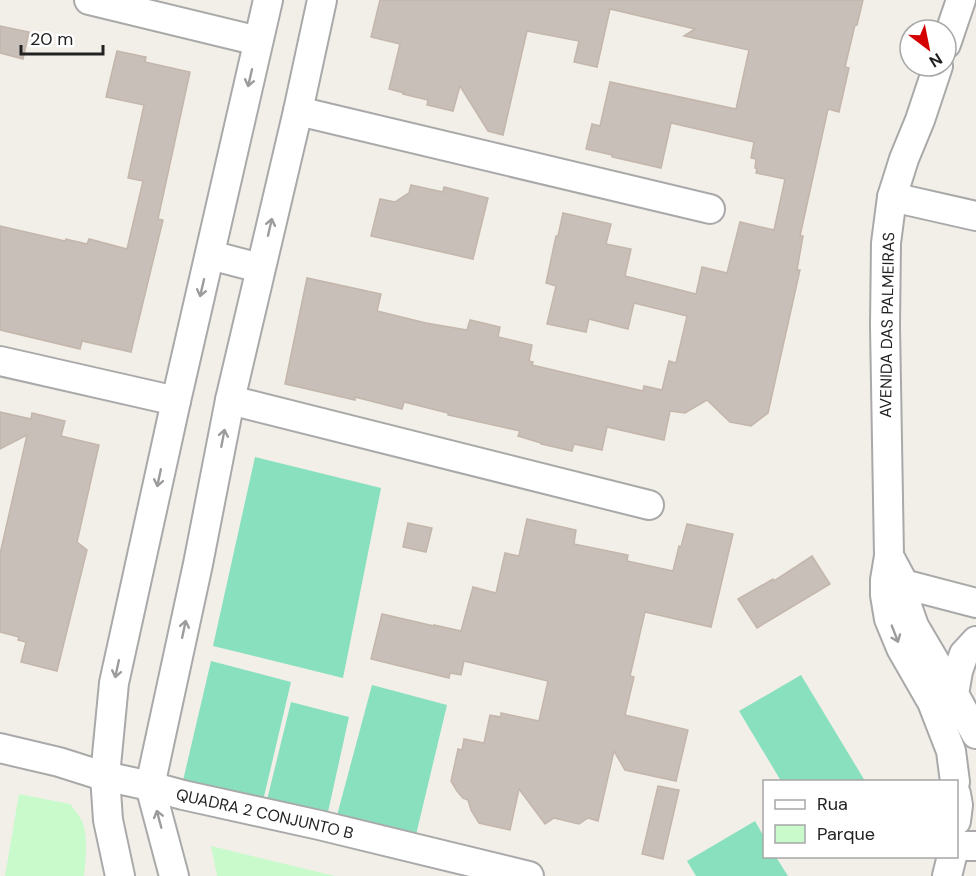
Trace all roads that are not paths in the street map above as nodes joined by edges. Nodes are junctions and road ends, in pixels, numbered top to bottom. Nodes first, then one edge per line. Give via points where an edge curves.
1 (89, 0) edge
2 (268, 0) edge
3 (322, 0) edge
4 (961, 0) edge
5 (955, 18) edge
6 (258, 41) junction
7 (934, 78) edge
8 (298, 111) junction
9 (892, 197) junction
10 (710, 209) dead end
11 (976, 216) edge
12 (210, 255) junction
13 (260, 268) junction
14 (0, 362) edge
15 (230, 400) junction
16 (176, 401) junction
17 (649, 505) dead end
18 (894, 583) junction
19 (976, 603) edge
20 (976, 616) edge
21 (976, 641) edge
22 (954, 694) junction
23 (976, 734) edge
24 (0, 748) edge
25 (103, 775) junction
26 (955, 780) edge
27 (150, 786) junction
28 (958, 846) edge
29 (976, 846) edge
30 (951, 858) edge
31 (100, 876) edge
32 (120, 876) edge
33 (174, 876) edge
34 (530, 876) edge
35 (947, 876) edge

1 - 6 street
2 - 6 street
3 - 8 street
4 - 5 street
6 -> 12 street
7 - 9 street, AVENIDA DAS PALMEIRAS
8 - 10 street
13 -> 8 street
9 - 11 street
9 - 18 street, AVENIDA DAS PALMEIRAS via 886,243 885,326
12 - 13 street
12 -> 16 street
13 - 15 street
14 - 16 street
15 - 17 street
27 -> 15 street
16 -> 25 street via 114,683
18 - 19 street
18 - 20 street
18 - 22 street, AVENIDA DAS PALMEIRAS
18 -> 26 street, AVENIDA DAS PALMEIRAS via 889,619 932,702 951,751
21 - 22 street via 964,654
22 - 23 street, AVENIDA DAS PALMEIRAS
24 - 25 street, QUADRA 2 CONJUNTO B
25 - 27 street, QUADRA 2 CONJUNTO B
25 - 31 street via 96,839
25 - 32 street
33 -> 27 street
27 - 34 street, QUADRA 2 CONJUNTO B
28 - 29 street
30 - 35 street

